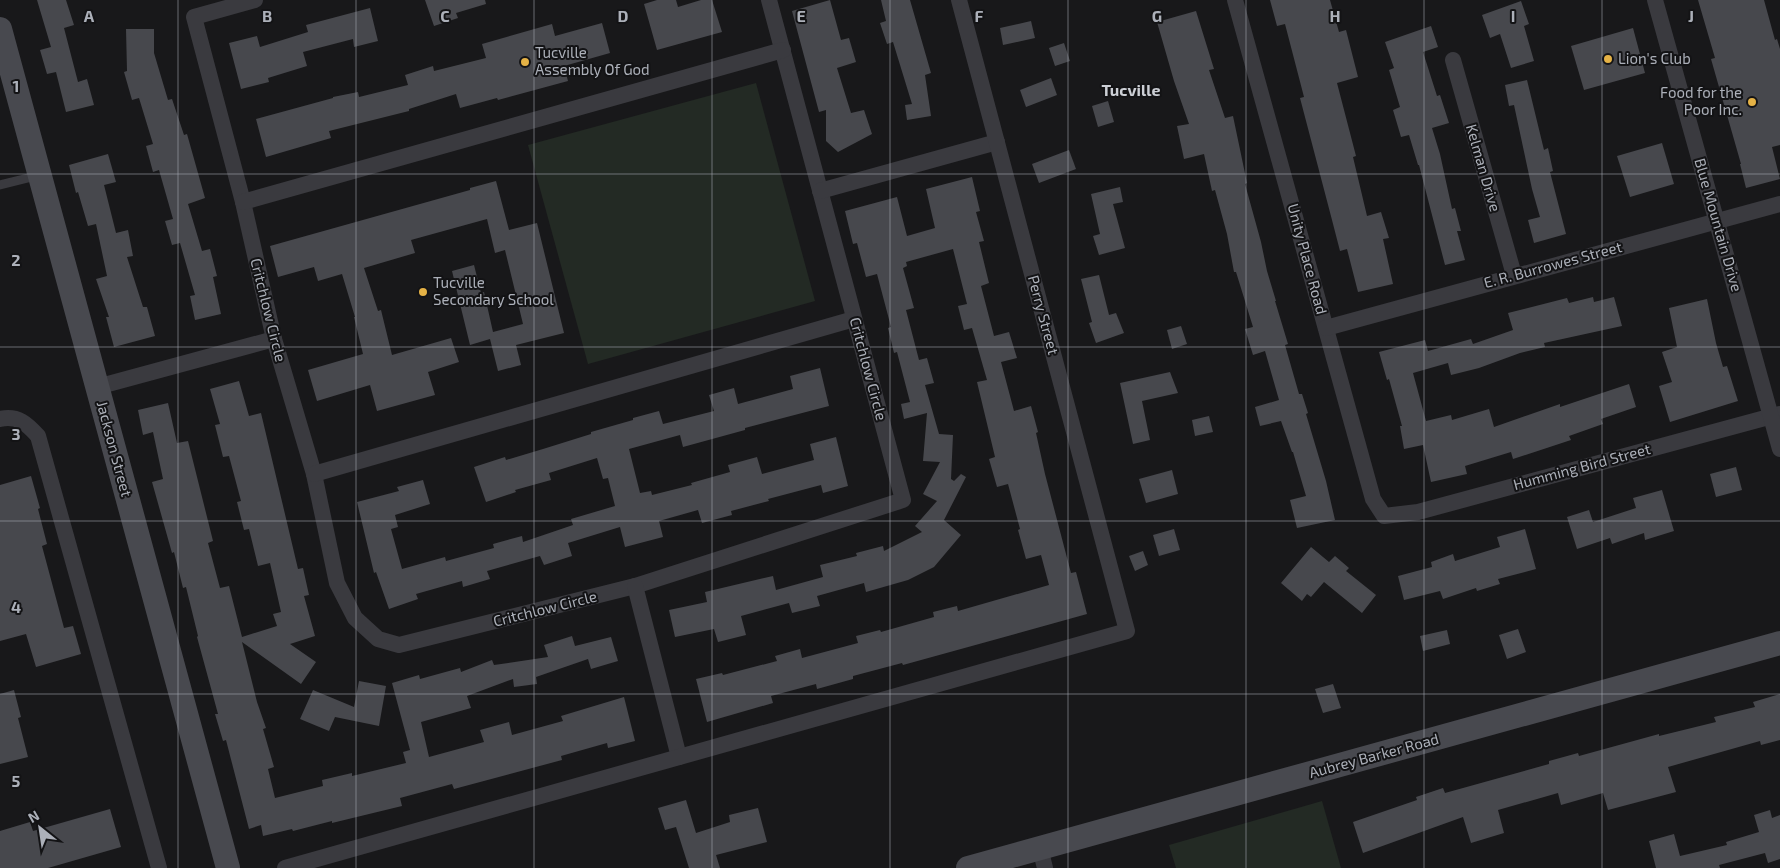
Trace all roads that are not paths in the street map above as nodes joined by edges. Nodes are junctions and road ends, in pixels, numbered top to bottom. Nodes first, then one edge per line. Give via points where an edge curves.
1 (255, 0) edge
2 (770, 0) edge
3 (959, 0) edge
4 (1235, 0) edge
5 (1656, 0) edge
6 (0, 29) edge
7 (783, 50) junction
8 (1453, 60) dead end
9 (997, 142) junction
10 (40, 175) junction
11 (1, 185) edge
12 (820, 191) junction
13 (243, 202) junction
14 (1780, 204) edge
15 (1716, 220) junction
16 (1514, 275) junction
17 (854, 318) junction
18 (1326, 328) junction
19 (274, 338) junction
20 (97, 386) junction
21 (1776, 416) edge
22 (0, 420) edge
23 (1780, 449) edge
24 (314, 474) junction
25 (1384, 516) joint
26 (635, 586) junction
27 (1780, 643) edge
28 (679, 757) junction
29 (1043, 858) edge
30 (159, 868) edge
31 (228, 868) edge
32 (285, 868) edge
33 (968, 868) edge

1 - 13 street, Critchlow Circle via 194,17
2 - 7 street, Critchlow Circle
3 - 9 street, Perry Street
4 - 18 street, Unity Place Road
5 - 15 street, Blue Mountain Drive
6 - 10 street, Jackson Street
7 - 12 street, Critchlow Circle
7 - 13 street
8 - 16 street, Kelman Drive
9 - 12 street
9 - 28 street, Perry Street via 1127,631
10 - 11 lane
10 - 20 street, Jackson Street
12 - 17 street, Critchlow Circle
13 - 19 street, Critchlow Circle
14 - 15 street, E. R. Burrowes Street
15 - 16 street, E. R. Burrowes Street
15 - 21 street, Blue Mountain Drive
16 - 18 street, E. R. Burrowes Street
17 - 24 street
17 - 26 street, Critchlow Circle via 903,500
18 - 25 street, Unity Place Road via 1373,499
19 - 20 street
19 - 24 street, Critchlow Circle
20 - 31 street, Jackson Street
21 - 23 street, Blue Mountain Drive
21 - 25 street, Humming Bird Street via 1418,512
22 - 30 street via 9,417 27,424 38,436
24 - 26 street, Critchlow Circle via 337,584 355,618 378,639 399,645
26 - 28 street
27 - 29 street, Aubrey Barker Road
28 - 32 street
29 - 33 street, Aubrey Barker Road

